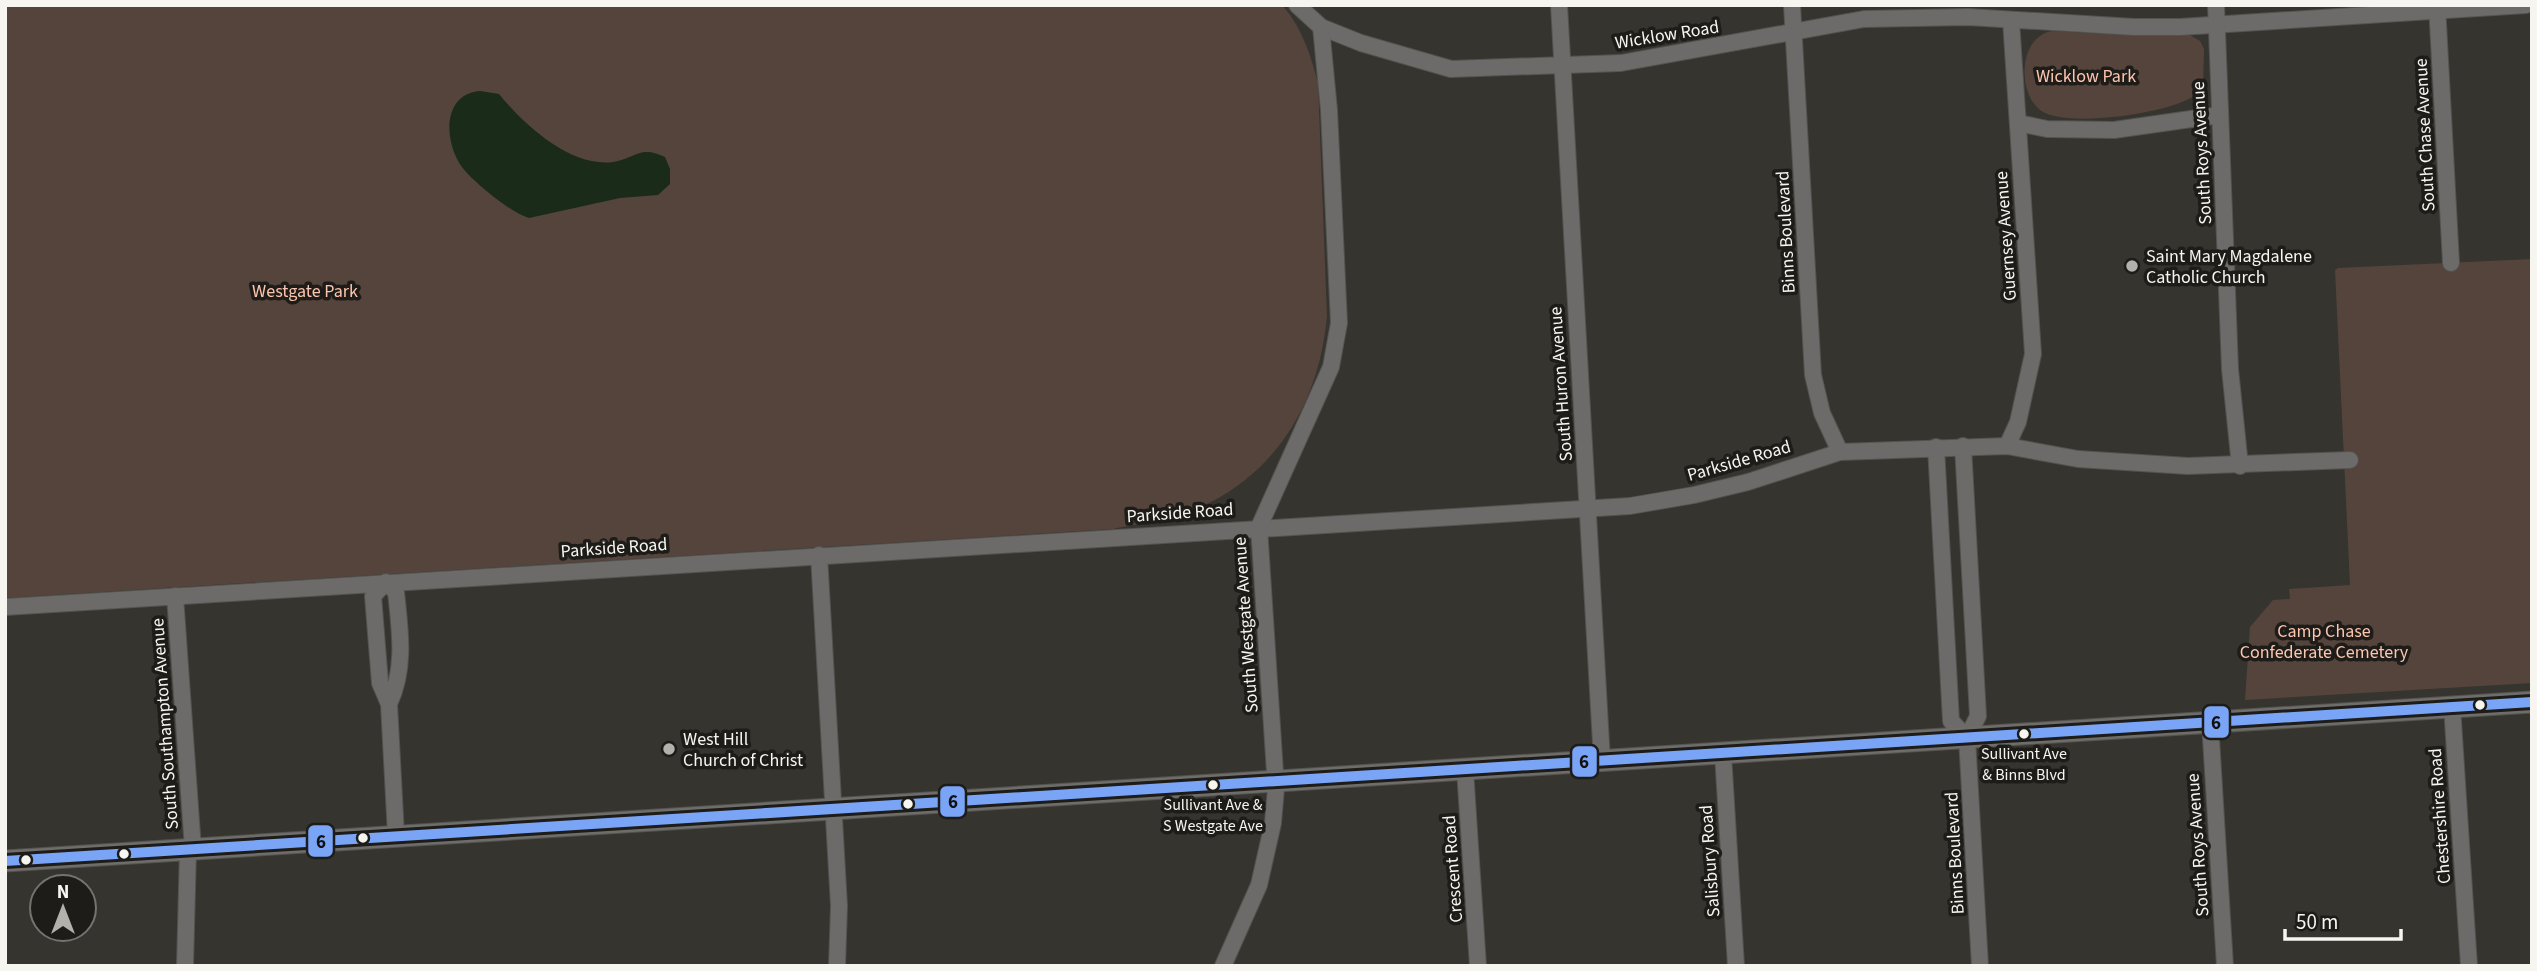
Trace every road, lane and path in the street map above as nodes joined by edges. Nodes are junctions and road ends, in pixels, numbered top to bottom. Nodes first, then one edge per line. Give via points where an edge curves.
1 (1297, 5) edge
2 (1559, 5) edge
3 (1792, 5) edge
4 (2216, 5) edge
5 (2526, 5) edge
6 (2438, 8) edge
7 (2008, 15) edge
8 (2216, 24) junction
9 (1321, 27) junction
10 (1793, 30) junction
11 (1562, 66) junction
12 (2219, 115) junction
13 (2018, 123) junction
14 (2451, 263) dead end
15 (1963, 446) junction
16 (2007, 446) junction
17 (1936, 447) junction
18 (1840, 452) junction
19 (2350, 460) dead end
20 (2240, 466) junction
21 (1588, 508) junction
22 (1259, 527) junction
23 (819, 555) junction
24 (386, 582) junction
25 (175, 596) junction
26 (5, 607) edge
27 (2532, 702) edge
28 (389, 704) junction
29 (2452, 706) junction
30 (2210, 722) junction
31 (1966, 738) junction
32 (1723, 754) junction
33 (1601, 761) junction
34 (1465, 770) junction
35 (1276, 781) junction
36 (833, 808) junction
37 (397, 835) junction
38 (190, 849) junction
39 (5, 861) edge
40 (185, 966) edge
41 (838, 966) edge
42 (1223, 966) edge
43 (1478, 966) edge
44 (1736, 966) edge
45 (1980, 966) edge
46 (2225, 966) edge
47 (2469, 966) edge

1 - 9 street
2 - 11 street, South Huron Avenue
3 - 10 street, Binns Boulevard
4 - 8 street, South Roys Avenue
5 - 6 street, Wicklow Road
6 - 8 street, Wicklow Road
6 - 14 street, South Chase Avenue
7 - 8 street, Wicklow Road via 2134,27
7 - 10 street, Wicklow Road via 1864,19
7 - 13 street, Guernsey Avenue
8 - 12 street, South Roys Avenue
9 - 11 street, Wicklow Road via 1451,69
9 - 22 street, South Westgate Avenue via 1329,110 1337,335 1328,376
10 - 11 street, Wicklow Road via 1658,58
10 - 18 street, Binns Boulevard via 1813,374 1822,412
11 - 21 street, South Huron Avenue
12 - 13 street via 2114,130 2047,129
12 - 20 street, South Roys Avenue via 2230,369
13 - 16 street, Guernsey Avenue via 2033,354 2018,422
15 - 16 street, Parkside Road
15 - 17 street, Parkside Road
15 - 31 street, Binns Boulevard via 1978,716
16 - 20 street, Parkside Road via 2078,460
17 - 18 street, Parkside Road
17 - 31 street, Binns Boulevard via 1951,721
18 - 21 street, Parkside Road via 1694,495
19 - 20 street, Parkside Road
21 - 22 street, Parkside Road
21 - 33 street, South Huron Avenue
22 - 23 street, Parkside Road
22 - 35 street, South Westgate Avenue
23 - 24 street, Parkside Road
23 - 36 street
24 - 25 street, Parkside Road
24 - 28 street via 396,592 401,638 399,682
24 - 28 street via 373,596 380,683
25 - 26 street, Parkside Road
25 - 38 street, South Southampton Avenue
27 - 29 main road
28 - 37 street
29 - 30 main road
29 - 47 street, Chestershire Road
30 - 31 main road
30 - 46 street, South Roys Avenue
31 - 32 main road
31 - 45 street, Binns Boulevard
32 - 33 main road
32 - 44 street, Salisbury Road
33 - 34 main road
34 - 35 main road
34 - 43 street, Crescent Road
35 - 36 main road
35 - 42 street, South Westgate Avenue via 1273,823 1259,885
36 - 37 main road
36 - 41 street
37 - 38 main road
38 - 39 main road
38 - 40 street, South Southampton Avenue

